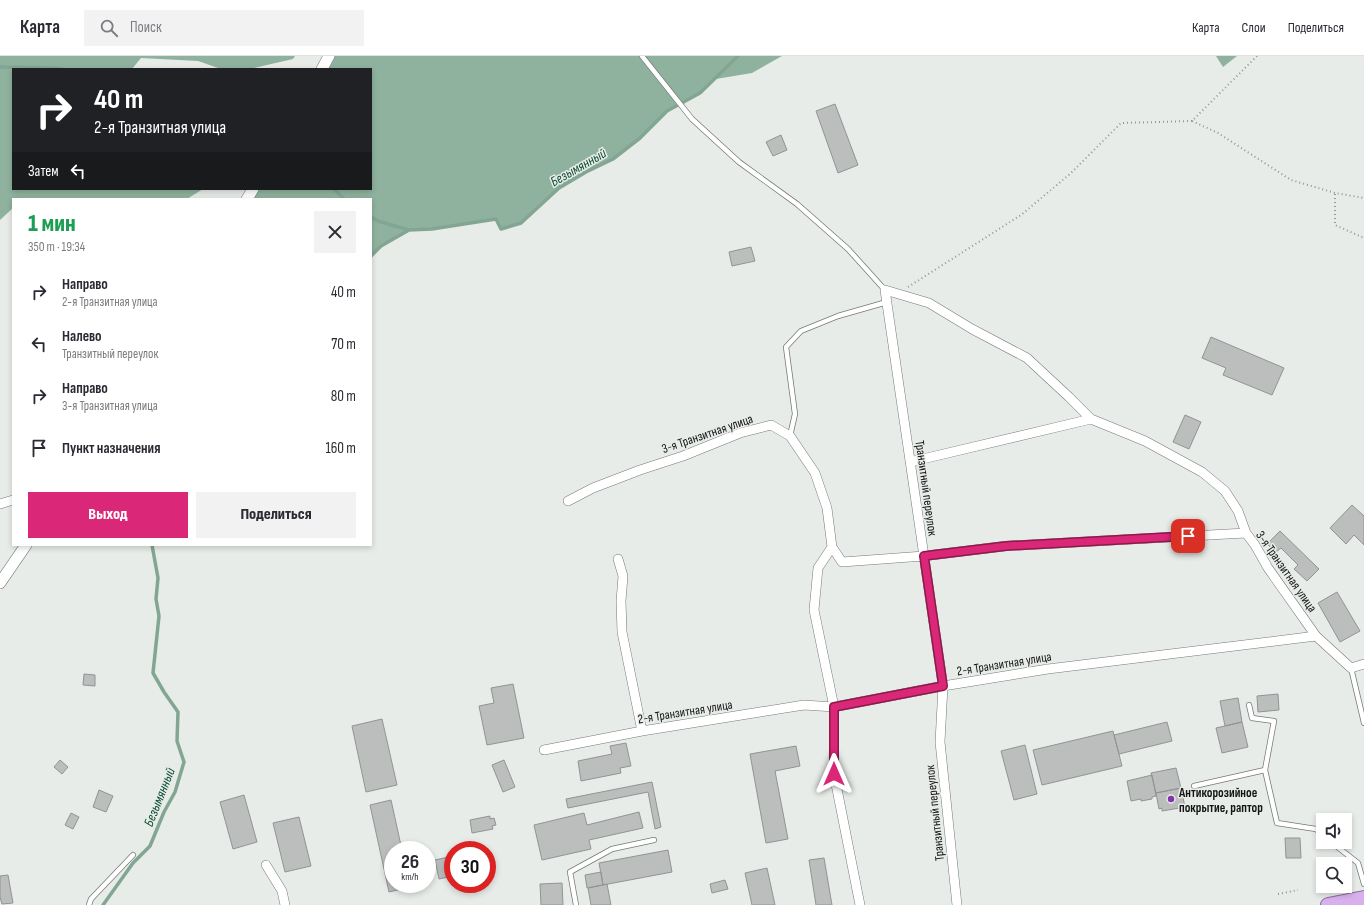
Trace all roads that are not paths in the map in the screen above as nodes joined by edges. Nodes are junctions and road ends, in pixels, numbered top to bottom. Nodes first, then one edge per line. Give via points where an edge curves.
1 (329, 56) edge
2 (642, 56) edge
3 (323, 68) edge
4 (885, 290) junction
5 (887, 302) junction
6 (1090, 419) junction
7 (790, 436) junction
8 (910, 462) junction
9 (12, 500) edge
10 (568, 501) dead end
11 (0, 504) edge
12 (1246, 533) junction
13 (25, 546) edge
14 (832, 547) junction
15 (924, 556) junction
16 (618, 559) dead end
17 (0, 583) edge
18 (1316, 636) junction
19 (1364, 664) edge
20 (1351, 668) junction
21 (943, 686) junction
22 (1249, 705) dead end
23 (834, 707) junction
24 (1364, 723) edge
25 (642, 731) junction
26 (544, 750) dead end
27 (1265, 770) junction
28 (1194, 786) dead end
29 (1316, 830) edge
30 (654, 840) dead end
31 (1341, 849) edge
32 (133, 855) dead end
33 (266, 865) dead end
34 (1364, 880) edge
35 (1364, 898) edge
36 (89, 905) edge
37 (285, 905) edge
38 (576, 905) edge
39 (860, 905) edge
40 (957, 905) edge
41 (1328, 905) edge

1 - 3 street
2 - 4 lane via 692,119 739,162 797,204 848,249
4 - 5 street, Транзитный переулок
4 - 6 street via 929,303 1027,358
5 - 7 lane via 838,316 801,331 786,347 795,414
5 - 8 street, Транзитный переулок
6 - 8 street
6 - 12 street via 1145,441 1202,472 1225,491 1238,511
7 - 10 street, 3-я Транзитная улица via 771,426 740,432 683,456 593,488
7 - 14 street, 3-я Транзитная улица via 815,473 828,508
8 - 15 street, Транзитный переулок
9 - 11 street
12 - 15 street, 3-я Транзитная улица via 1006,546
12 - 18 street, 3-я Транзитная улица
13 - 17 street
14 - 15 street, 3-я Транзитная улица via 842,562
14 - 23 street via 818,568 814,610
15 - 21 street, Транзитный переулок
16 - 25 street via 623,576 622,632
18 - 20 street
18 - 21 street, 2-я Транзитная улица via 1048,669
19 - 20 street
20 - 24 lane
21 - 23 street, 2-я Транзитная улица
21 - 40 street, Транзитный переулок via 940,742
22 - 27 lane via 1252,718 1274,721
23 - 25 street, 2-я Транзитная улица via 804,705
23 - 39 street via 834,774
25 - 26 street, 2-я Транзитная улица
27 - 28 lane
27 - 29 lane via 1277,823
30 - 38 lane via 612,849 570,872
31 - 34 lane via 1358,863
32 - 36 lane via 91,899
33 - 37 street via 282,891
35 - 41 highway

